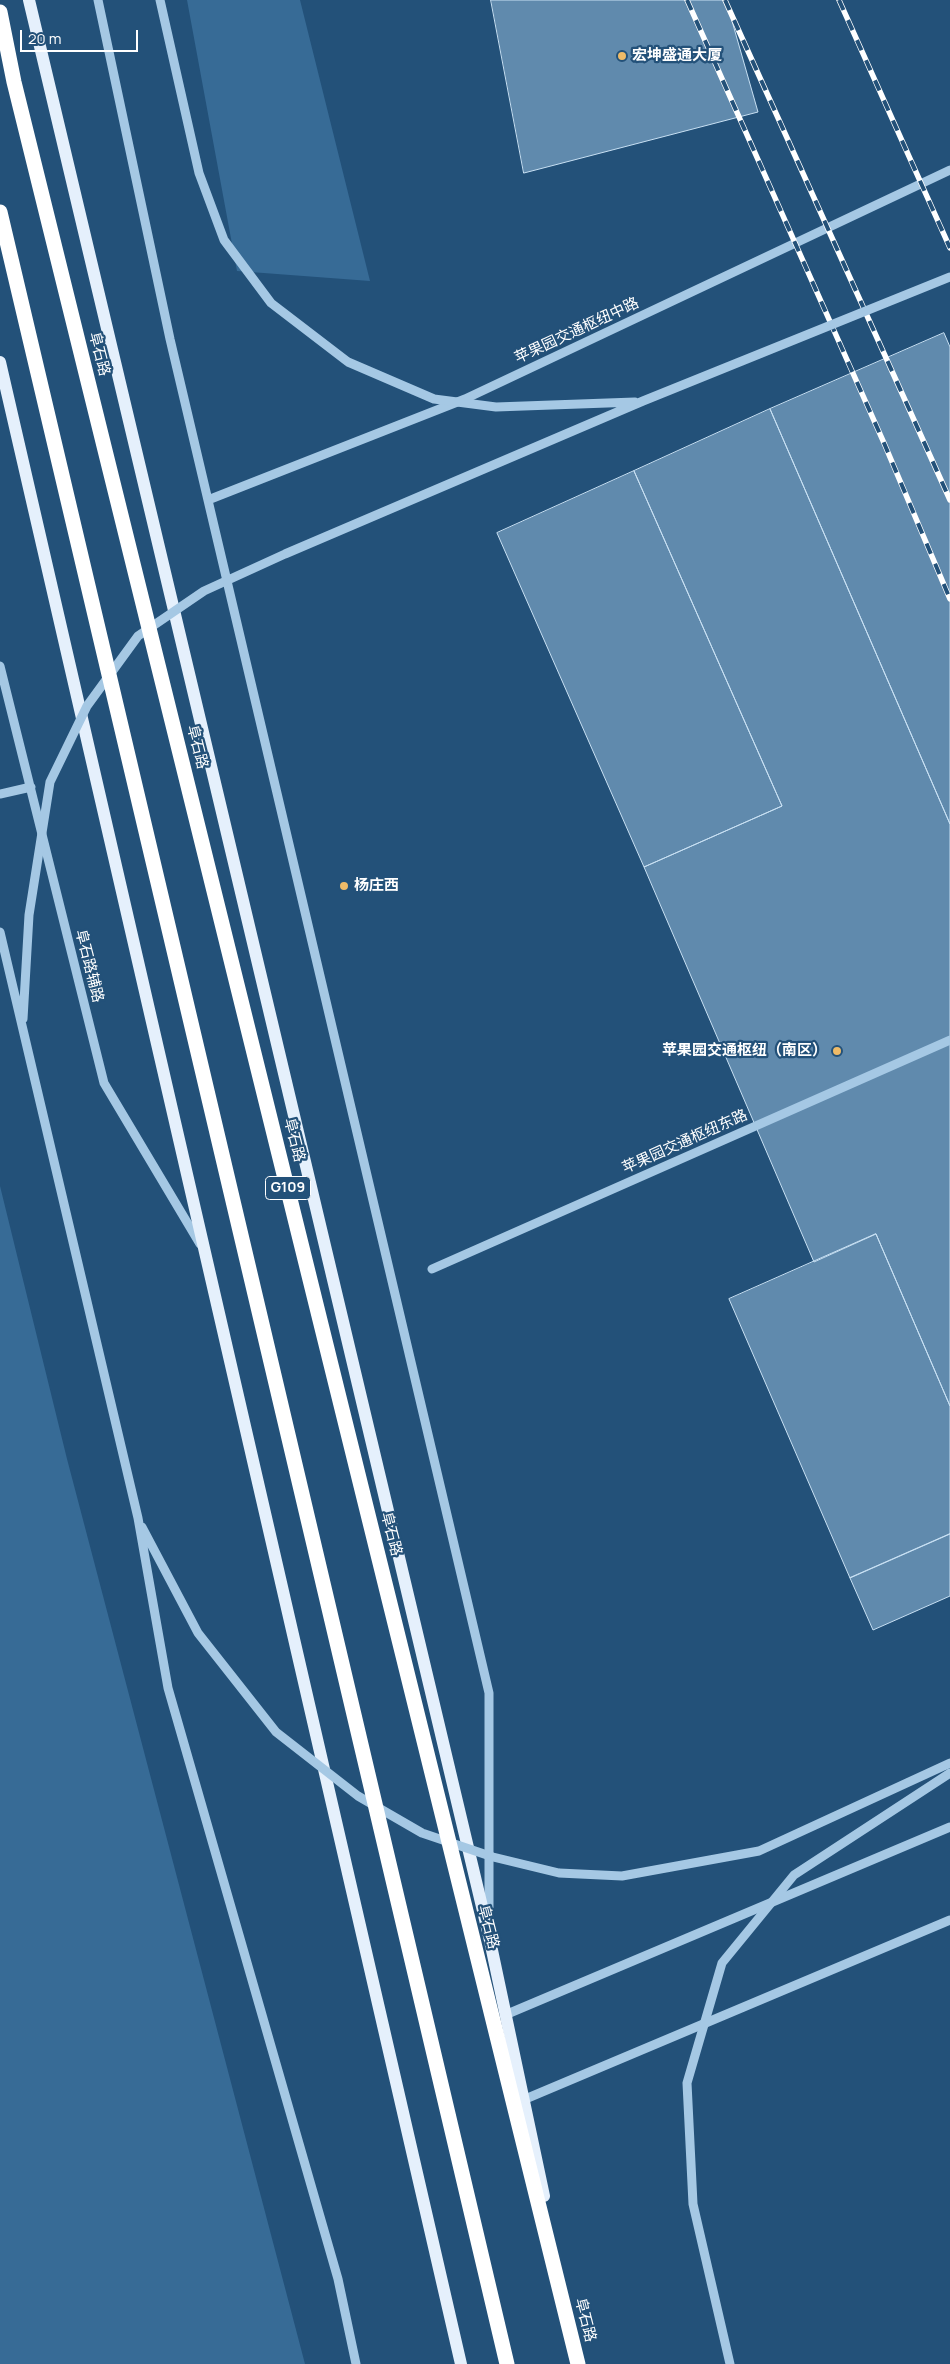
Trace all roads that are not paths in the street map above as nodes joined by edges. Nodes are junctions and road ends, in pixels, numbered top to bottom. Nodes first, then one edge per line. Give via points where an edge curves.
1 (30, 0) edge
2 (98, 0) edge
3 (160, 0) edge
4 (0, 12) edge
5 (950, 170) edge
6 (0, 212) edge
7 (950, 277) edge
8 (0, 362) edge
9 (642, 401) junction
10 (208, 500) junction
11 (0, 666) edge
12 (31, 787) junction
13 (0, 794) edge
14 (0, 932) edge
15 (22, 1030) junction
16 (950, 1040) edge
17 (204, 1250) junction
18 (432, 1268) dead end
19 (138, 1518) junction
20 (950, 1763) edge
21 (950, 1773) edge
22 (950, 1827) edge
23 (950, 1920) edge
24 (489, 1936) junction
25 (505, 2015) junction
26 (523, 2100) junction
27 (356, 2364) edge
28 (461, 2364) edge
29 (507, 2364) edge
30 (579, 2364) edge
31 (730, 2364) edge

1 - 24 main road, 阜石路
2 - 10 street, 阜石路
3 - 9 street, bridge via 199,173 224,240 271,303 348,362 434,399 496,408
4 - 30 highway, 阜石路 / G109, bridge via 19,101
5 - 10 street, 苹果园交通枢纽中路 via 464,399
6 - 29 highway, bridge
7 - 9 street, bridge
8 - 17 main road
9 - 15 street, bridge via 204,591 138,636 88,706 50,782 29,915
10 - 24 street, 阜石路 via 489,1693
11 - 12 street, 阜石路辅路
12 - 13 street
12 - 17 street, 阜石路辅路 via 104,1082
14 - 15 street, bridge
15 - 19 street, bridge
16 - 18 street, 苹果园交通枢纽东路
17 - 28 main road
19 - 20 street, bridge via 198,1633 276,1732 366,1801 422,1833 493,1857 559,1873 622,1876 759,1851
19 - 27 street, bridge via 168,1688 335,2270
21 - 31 street, bridge via 794,1875 722,1963 687,2083 693,2204
22 - 25 street
23 - 26 street
24 - 25 main road, 阜石路
25 - 26 main road, 阜石路
26 - 30 main road, 阜石路

